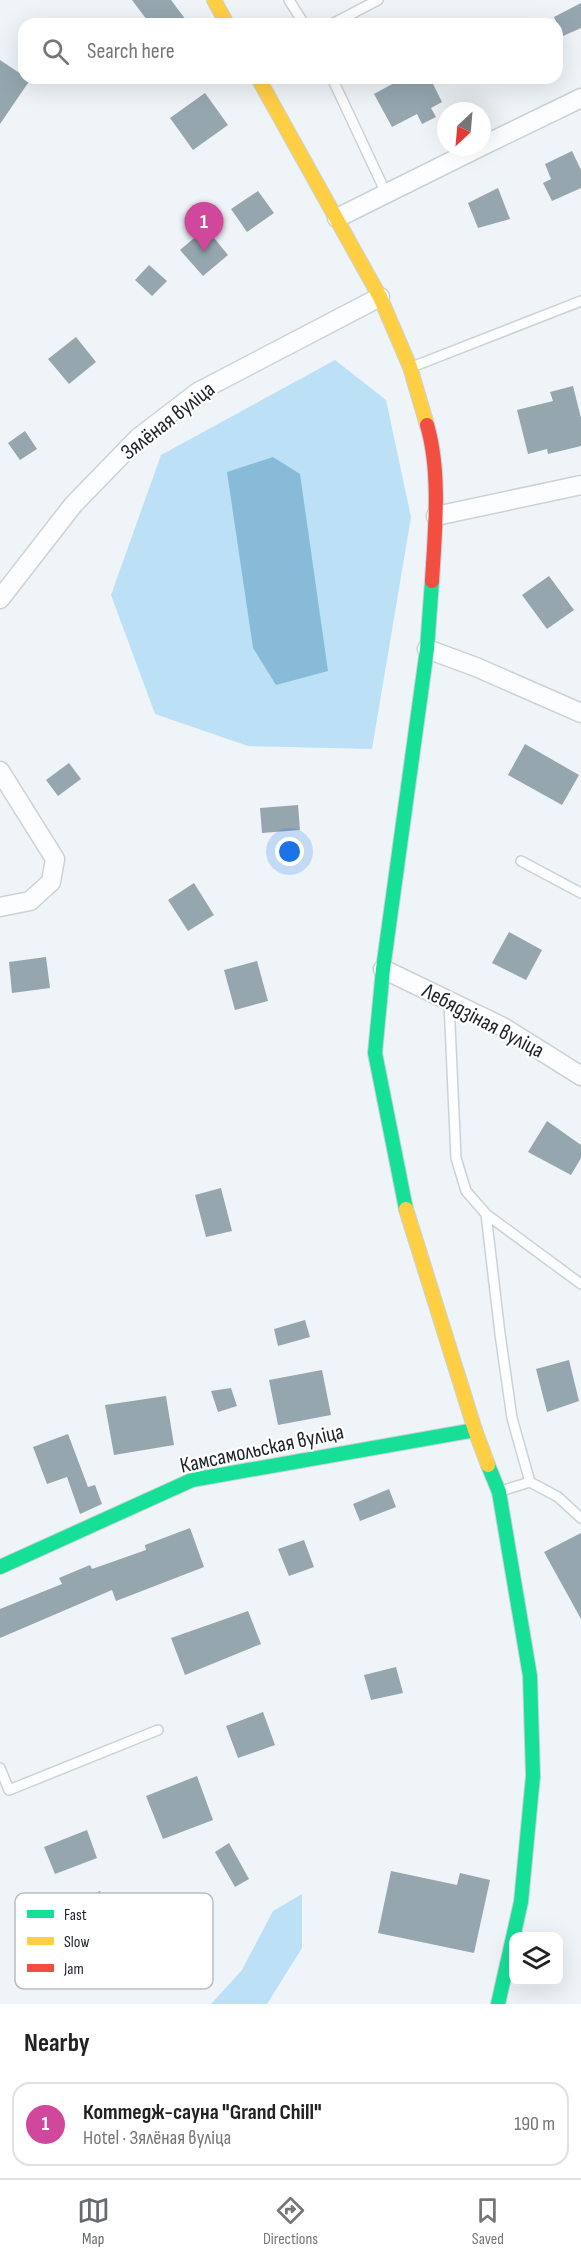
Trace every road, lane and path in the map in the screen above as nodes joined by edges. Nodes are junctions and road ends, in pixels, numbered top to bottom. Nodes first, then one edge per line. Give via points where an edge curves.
1 (214, 0) edge
2 (289, 0) edge
3 (378, 0) edge
4 (224, 18) edge
5 (300, 18) edge
6 (344, 18) edge
7 (261, 84) edge
8 (335, 84) edge
9 (581, 98) edge
10 (491, 141) edge
11 (461, 156) edge
12 (386, 193) junction
13 (337, 218) junction
14 (380, 297) junction
15 (581, 301) edge
16 (410, 368) junction
17 (581, 485) edge
18 (436, 516) junction
19 (0, 599) edge
20 (427, 649) junction
21 (581, 713) edge
22 (0, 771) edge
23 (521, 861) dead end
24 (581, 892) edge
25 (0, 907) edge
26 (382, 969) junction
27 (449, 1001) junction
28 (581, 1076) edge
29 (486, 1214) junction
30 (581, 1284) edge
31 (475, 1430) junction
32 (530, 1482) junction
33 (499, 1492) junction
34 (581, 1518) edge
35 (0, 1567) edge
36 (158, 1730) dead end
37 (0, 1768) edge
38 (498, 2004) edge

1 - 4 street
2 - 5 lane
3 - 6 lane
7 - 13 street
8 - 12 lane
9 - 10 street
11 - 12 street
12 - 13 street
13 - 14 street
14 - 16 street
14 - 19 street, Зялёная вуліца via 198,392 138,438 73,505
15 - 16 lane
16 - 18 street via 431,439
17 - 18 street
18 - 20 street
20 - 21 street
20 - 26 street
22 - 25 street via 55,859 51,882 30,901
23 - 24 lane
26 - 27 street, Лебядзіная вуліца
26 - 31 street via 375,1053 402,1198
27 - 28 street, Лебядзіная вуліца via 503,1027
27 - 29 lane via 456,1158 466,1191
29 - 30 lane
29 - 32 lane via 512,1418
31 - 33 street
31 - 35 street, Камсамольская вуліца via 192,1480
32 - 33 lane
32 - 34 lane via 558,1497
33 - 38 street via 530,1676 533,1776 521,1902
36 - 37 lane via 9,1790

